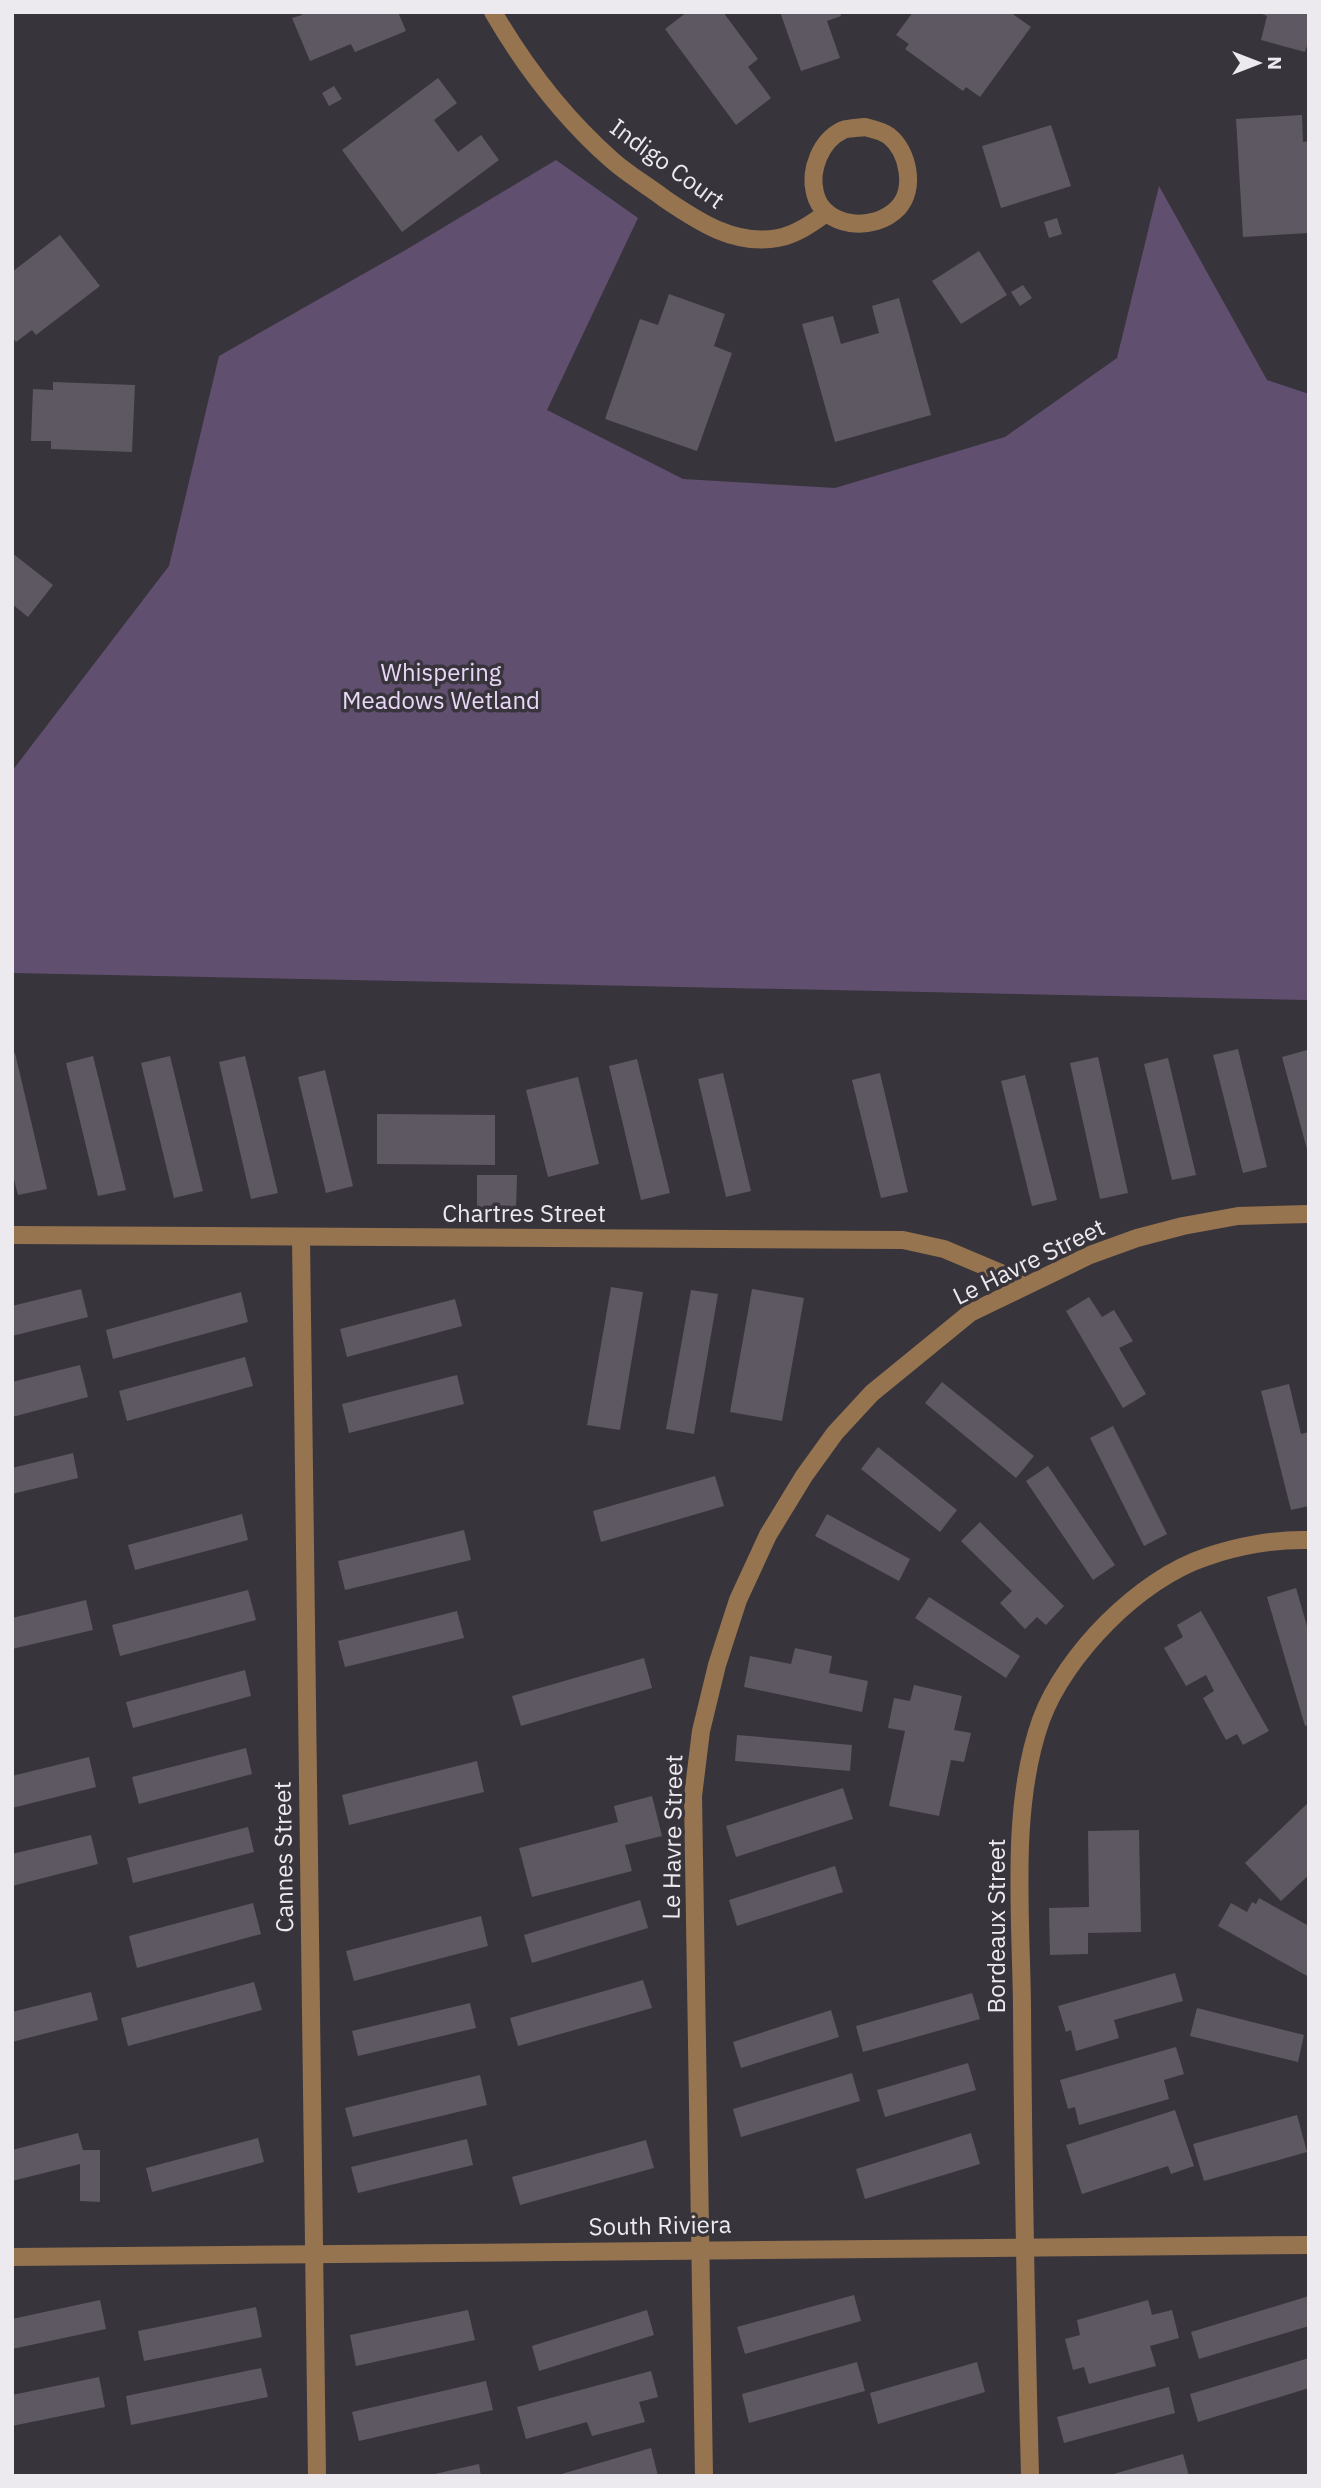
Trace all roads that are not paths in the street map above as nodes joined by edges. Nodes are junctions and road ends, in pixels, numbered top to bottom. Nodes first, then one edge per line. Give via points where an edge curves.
1 (493, 12) edge
2 (825, 214) junction
3 (1309, 1214) edge
4 (12, 1235) edge
5 (301, 1238) junction
6 (1027, 1284) junction
7 (1309, 1540) edge
8 (1309, 2245) edge
9 (1024, 2248) junction
10 (700, 2250) junction
11 (314, 2254) junction
12 (12, 2257) edge
13 (317, 2476) edge
14 (704, 2476) edge
15 (1030, 2476) edge

1 - 2 street, Indigo Court via 516,52 563,112 614,162 708,226 746,239 779,238
2 - 2 street via 845,223 866,223 899,208 908,171 901,147 887,134 864,127 845,130 827,141 811,181
3 - 6 street, Le Havre Street via 1238,1216 1160,1232 1090,1255
4 - 5 street, Chartres Street
5 - 6 street, Chartres Street via 903,1240 944,1249
5 - 11 street, Cannes Street
6 - 10 street, Le Havre Street via 970,1313 853,1413 811,1465 775,1523 738,1600 701,1731 693,1796
7 - 9 street, Bordeaux Street via 1248,1546 1204,1557 1166,1577 1108,1622 1082,1651 1042,1719 1030,1757 1020,1834
8 - 9 street, South Riviera
9 - 10 street, South Riviera
9 - 15 street, Bordeaux Street
10 - 11 street, South Riviera
10 - 14 street, Le Havre Street
11 - 12 street, South Riviera
11 - 13 street, Cannes Street

